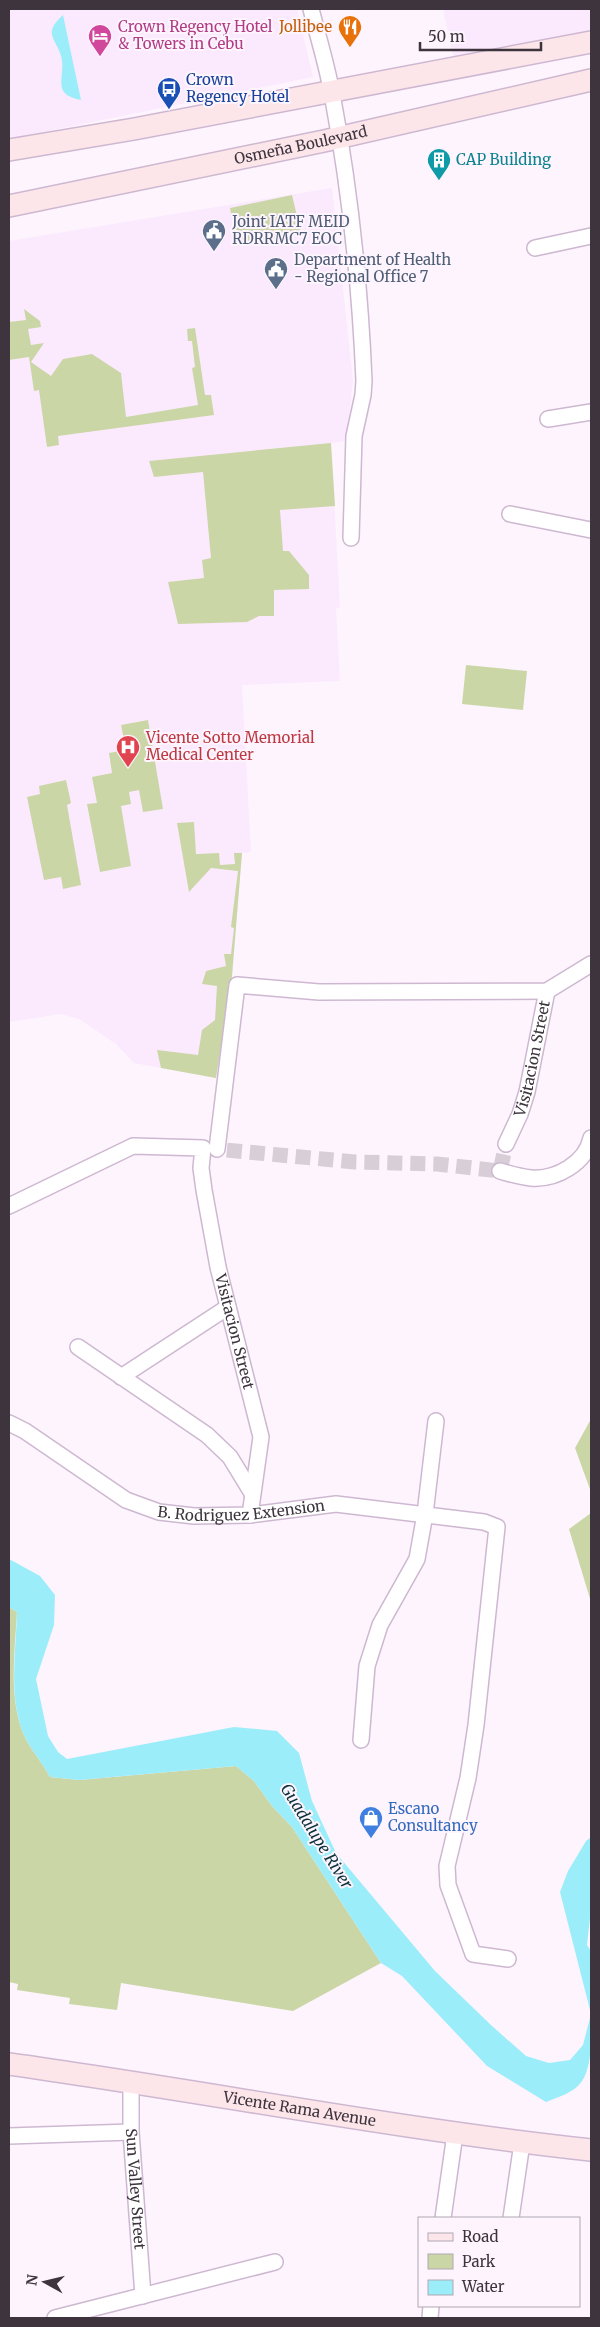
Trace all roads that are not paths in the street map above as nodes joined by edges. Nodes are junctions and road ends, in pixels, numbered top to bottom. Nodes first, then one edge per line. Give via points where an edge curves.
1 (311, 9) edge
2 (591, 42) edge
3 (591, 80) edge
4 (332, 92) junction
5 (338, 137) junction
6 (9, 150) edge
7 (9, 206) edge
8 (591, 236) edge
9 (535, 248) dead end
10 (591, 412) edge
11 (548, 419) dead end
12 (510, 514) dead end
13 (591, 530) edge
14 (352, 538) dead end
15 (591, 964) edge
16 (547, 991) junction
17 (591, 1138) edge
18 (506, 1144) tunnel mouth
19 (210, 1148) junction
20 (500, 1171) dead end
21 (9, 1206) edge
22 (228, 1307) junction
23 (78, 1347) dead end
24 (121, 1377) junction
25 (436, 1421) dead end
26 (9, 1423) edge
27 (252, 1493) junction
28 (425, 1514) junction
29 (250, 1515) junction
30 (361, 1740) dead end
31 (508, 1959) dead end
32 (9, 2064) edge
33 (131, 2081) junction
34 (131, 2132) junction
35 (455, 2134) junction
36 (9, 2136) edge
37 (522, 2142) junction
38 (591, 2150) edge
39 (443, 2217) edge
40 (511, 2217) edge
41 (275, 2262) dead end
42 (142, 2296) junction
43 (96, 2313) edge
44 (55, 2318) edge

1 - 4 street
2 - 4 main road
3 - 5 main road, Osmeña Boulevard
4 - 5 street
4 - 6 main road
5 - 7 main road, Osmeña Boulevard
5 - 14 street via 360,292 364,373 354,436
8 - 9 street
10 - 11 street
12 - 13 street
15 - 16 street, Visitacion Street
16 - 18 street, Visitacion Street via 527,1092
16 - 19 street, Visitacion Street via 319,992 237,985
17 - 20 street via 589,1149 575,1164 555,1175 532,1178
19 - 21 street via 133,1146
19 - 22 street, Visitacion Street via 201,1168
22 - 24 street
22 - 27 street, Visitacion Street via 261,1437
23 - 24 street
24 - 27 street via 207,1435 230,1457
25 - 28 street
26 - 29 street, B. Rodriguez Extension via 126,1500 160,1512 194,1516
27 - 29 street, Visitacion Street
28 - 29 street, B. Rodriguez Extension via 336,1504
28 - 30 street via 417,1559 380,1625 367,1666
28 - 31 street, B. Rodriguez Extension via 484,1522 497,1527 476,1725 468,1778 447,1866 448,1885 473,1954
32 - 33 main road, Vicente Rama Avenue
33 - 34 street, Sun Valley Street
33 - 35 main road, Vicente Rama Avenue
34 - 36 street
34 - 42 street, Sun Valley Street
35 - 37 main road, Vicente Rama Avenue
35 - 39 street
37 - 38 main road, Vicente Rama Avenue
37 - 40 street
41 - 42 street
42 - 43 street
43 - 44 street

